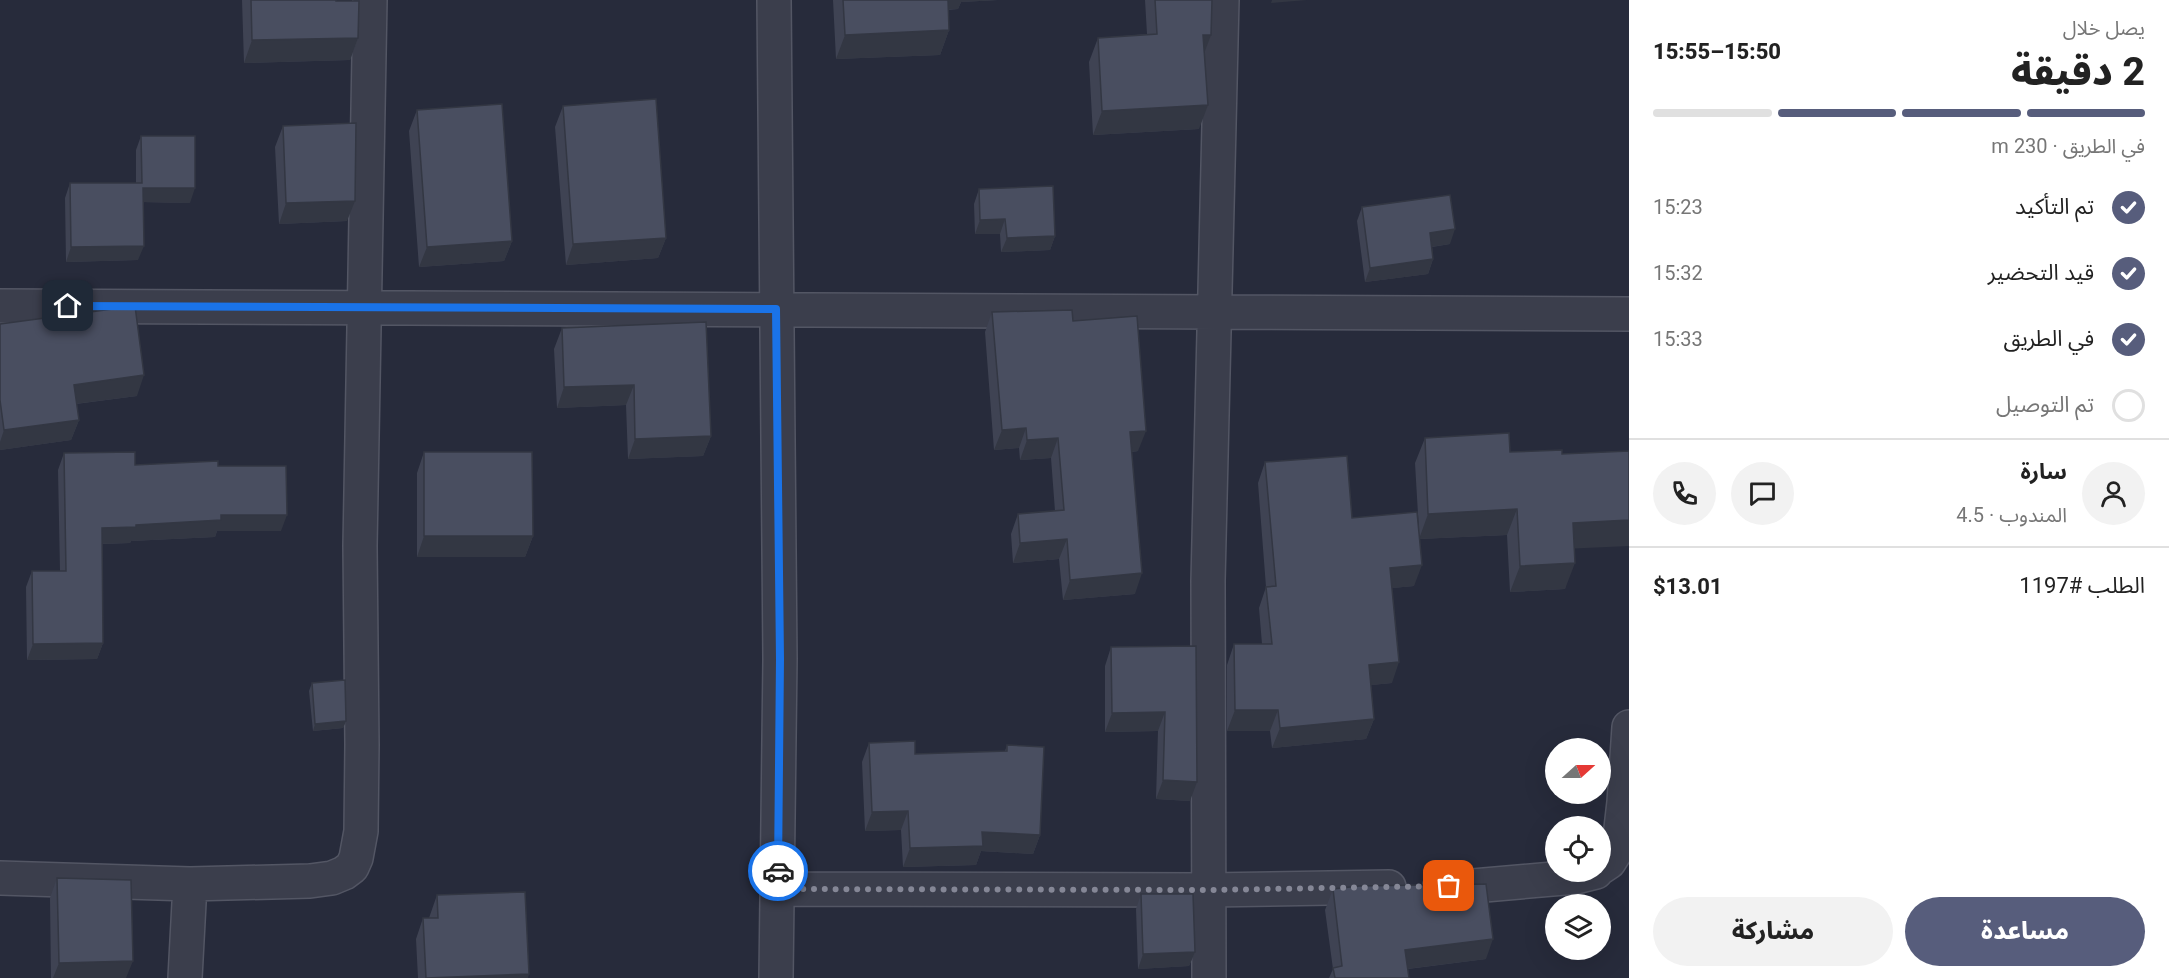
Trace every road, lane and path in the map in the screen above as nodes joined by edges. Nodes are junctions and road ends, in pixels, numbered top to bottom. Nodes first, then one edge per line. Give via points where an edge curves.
1 (370, 0) edge
2 (774, 0) edge
3 (1222, 0) edge
4 (0, 306) edge
5 (364, 308) junction
6 (776, 309) junction
7 (1215, 312) junction
8 (1629, 314) edge
9 (1629, 727) edge
10 (1611, 859) edge
11 (0, 878) edge
12 (1545, 880) edge
13 (190, 884) junction
14 (778, 889) junction
15 (1209, 890) junction
16 (185, 978) edge
17 (776, 978) edge
18 (1209, 978) edge

1 - 5 street
2 - 6 street
3 - 7 street
4 - 5 street
5 - 6 street
5 - 13 street via 361,831 356,858 352,867 332,878
6 - 7 street
6 - 14 street
7 - 8 street
7 - 15 street via 1208,581
9 - 10 street via 1620,837
11 - 13 street
12 - 15 street via 1473,886
13 - 16 street
14 - 15 street
14 - 17 street
15 - 18 street

